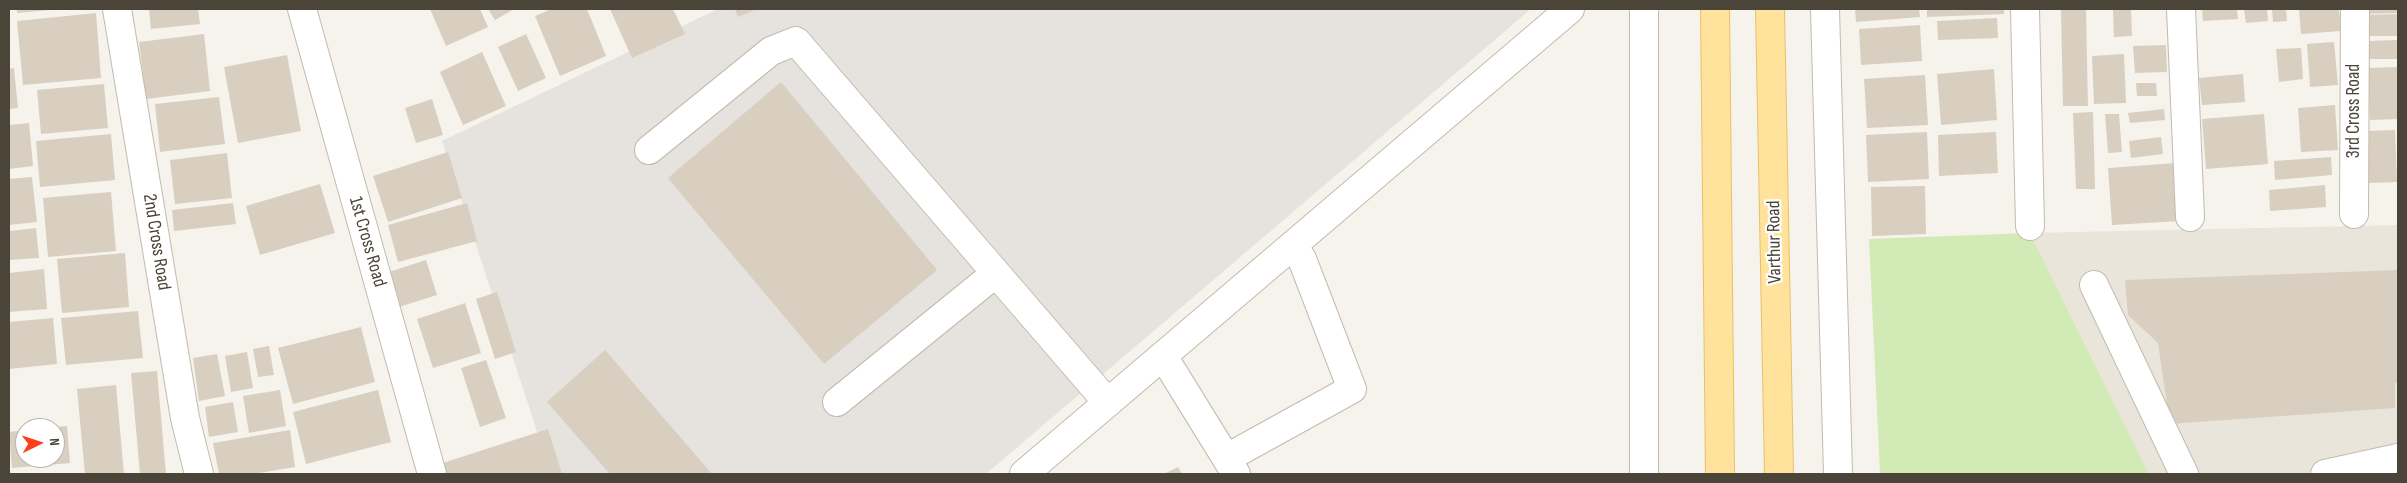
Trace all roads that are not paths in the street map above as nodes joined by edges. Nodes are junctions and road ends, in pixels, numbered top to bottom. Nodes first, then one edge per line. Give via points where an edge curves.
1 (117, 9) edge
2 (302, 9) edge
3 (1570, 9) edge
4 (1644, 9) edge
5 (1715, 9) edge
6 (1770, 9) edge
7 (1825, 9) edge
8 (2025, 9) edge
9 (2181, 9) edge
10 (2355, 9) edge
11 (649, 150) dead end
12 (2354, 214) dead end
13 (2190, 217) dead end
14 (2030, 226) dead end
15 (1294, 245) junction
16 (996, 273) junction
17 (2094, 285) dead end
18 (1163, 356) junction
19 (837, 402) dead end
20 (1108, 403) junction
21 (2398, 458) edge
22 (1232, 466) edge
23 (199, 474) edge
24 (432, 474) edge
25 (1024, 474) edge
26 (1644, 474) edge
27 (1720, 474) edge
28 (1779, 474) edge
29 (1838, 474) edge
30 (2184, 474) edge
31 (2325, 474) edge

1 - 23 street, 2nd Cross Road via 185,418
2 - 24 street, 1st Cross Road
3 - 15 street
4 - 26 street
5 - 27 main road
6 - 28 main road, Varthur Road
7 - 29 street
8 - 14 street
9 - 13 street
10 - 12 street, 3rd Cross Road
11 - 16 street via 771,51 796,41
15 - 18 street
15 - 22 street via 1352,389
16 - 19 street
16 - 20 street
17 - 30 street
18 - 20 street
18 - 22 street
20 - 25 street
21 - 31 street

